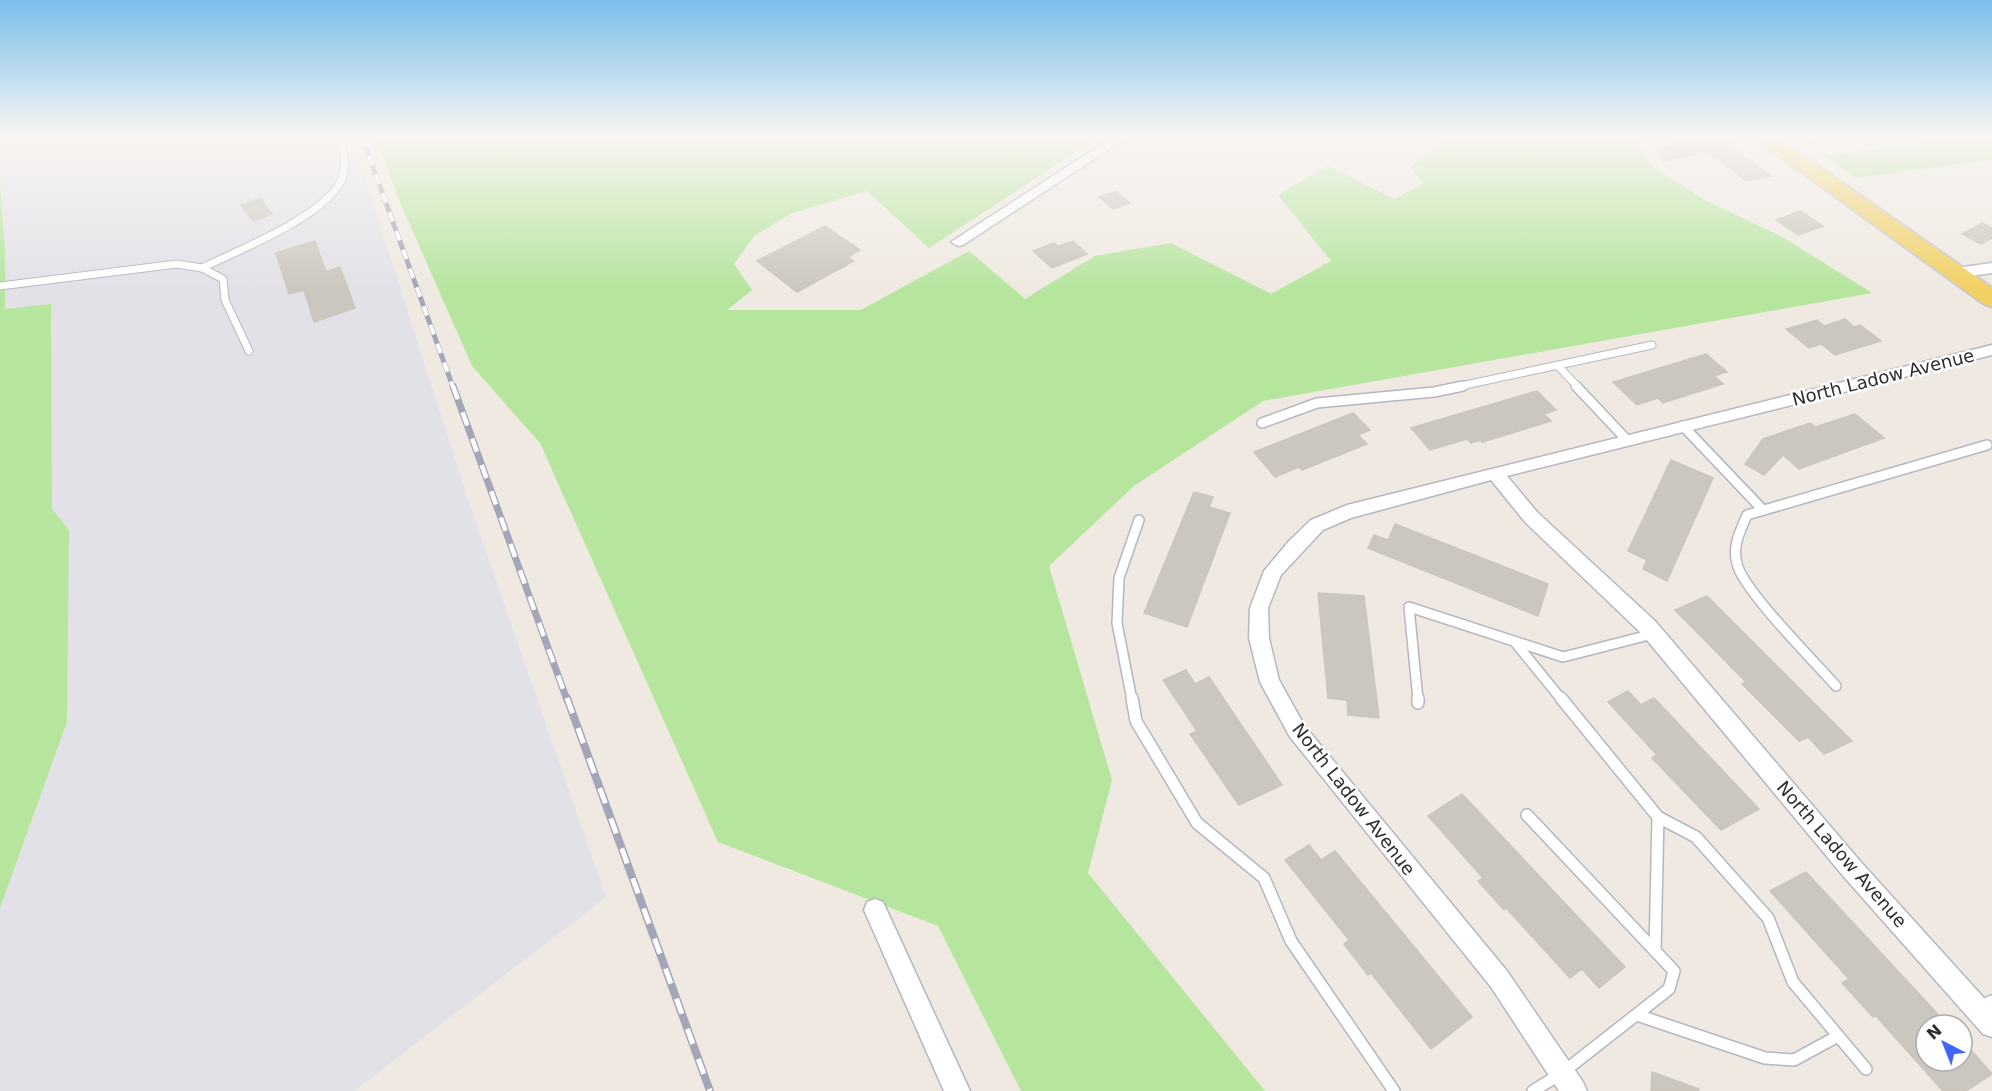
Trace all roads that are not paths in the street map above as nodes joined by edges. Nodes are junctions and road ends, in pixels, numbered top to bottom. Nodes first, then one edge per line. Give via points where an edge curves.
1 (337, 188) edge
2 (1042, 188) edge
3 (1835, 188) edge
4 (958, 242) dead end
5 (202, 267) junction
6 (1992, 268) edge
7 (1956, 273) junction
8 (0, 286) edge
9 (1992, 299) edge
10 (1653, 345) dead end
11 (1992, 350) edge
12 (249, 351) dead end
13 (1558, 366) junction
14 (1262, 423) dead end
15 (1683, 426) junction
16 (1627, 440) junction
17 (1987, 445) dead end
18 (1495, 473) junction
19 (1763, 510) junction
20 (1139, 520) dead end
21 (1654, 633) junction
22 (1514, 641) junction
23 (1836, 686) dead end
24 (1418, 703) dead end
25 (1527, 815) dead end
26 (1658, 817) junction
27 (875, 910) dead end
28 (1655, 951) junction
29 (1985, 1005) edge
30 (1636, 1015) junction
31 (1992, 1025) edge
32 (1838, 1036) junction
33 (1866, 1069) dead end
34 (1562, 1073) junction
35 (957, 1091) edge
36 (1394, 1091) edge
37 (1533, 1091) edge
38 (1574, 1091) edge

1 - 5 lane via 292,222
2 - 4 street
3 - 7 main road
5 - 8 lane via 177,264
5 - 12 lane via 222,279 225,300
6 - 7 street
7 - 9 main road
10 - 13 lane
11 - 15 street, North Ladow Avenue
13 - 14 lane via 1434,392 1317,403
13 - 16 lane
15 - 16 street, North Ladow Avenue
15 - 19 lane
16 - 18 street, North Ladow Avenue
17 - 19 lane
18 - 21 street, North Ladow Avenue via 1531,517
18 - 34 street, North Ladow Avenue via 1347,512 1317,525 1273,571 1258,608 1259,638 1270,682 1297,730 1499,979
19 - 23 lane via 1747,515 1735,543 1737,565 1749,587
20 - 36 lane via 1119,578 1117,623 1137,721 1197,823 1264,878 1291,941
21 - 22 lane via 1563,657
21 - 29 street, North Ladow Avenue via 1852,869
22 - 24 lane via 1408,607
22 - 26 lane
25 - 28 lane
26 - 28 lane
26 - 32 lane via 1696,837 1768,918 1793,982
27 - 35 street
28 - 30 lane via 1674,971 1669,989
29 - 31 street, North Ladow Avenue
30 - 32 lane via 1766,1058 1794,1060
30 - 34 lane
32 - 33 lane
34 - 37 lane
34 - 38 street, North Ladow Avenue

